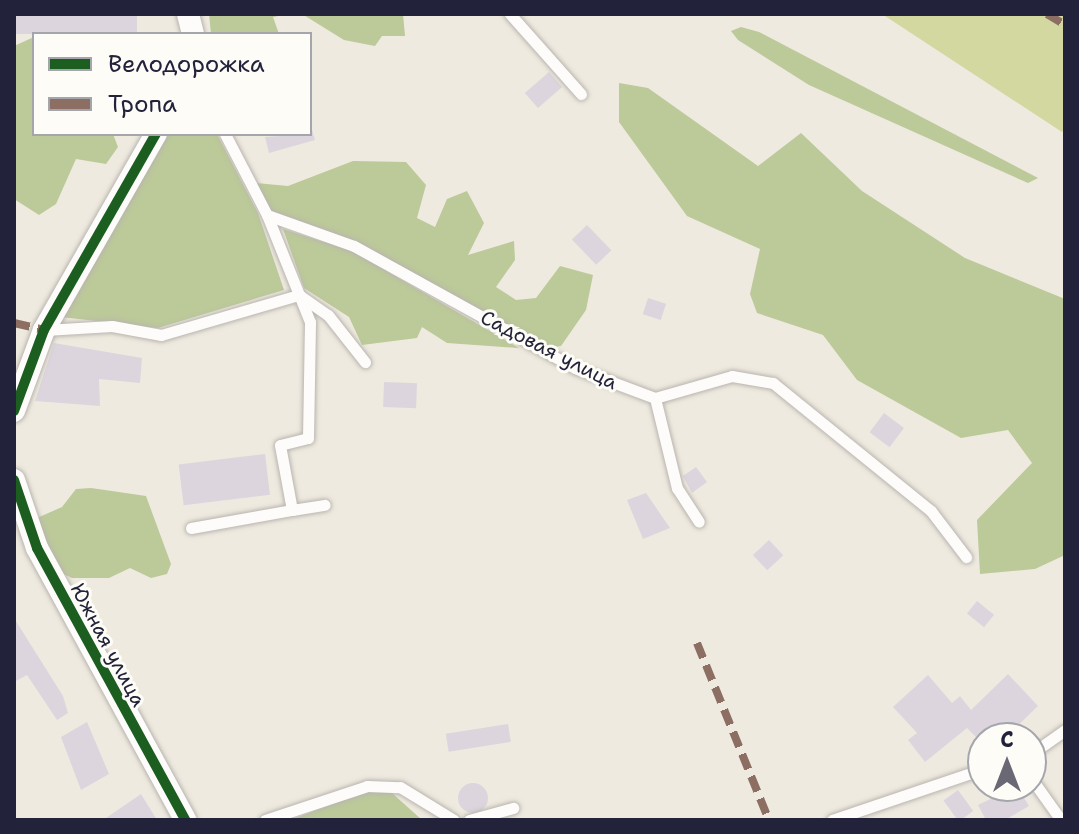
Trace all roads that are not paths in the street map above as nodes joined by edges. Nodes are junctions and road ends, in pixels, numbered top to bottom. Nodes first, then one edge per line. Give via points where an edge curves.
1 (510, 14) edge
2 (581, 94) dead end
3 (155, 136) edge
4 (226, 136) edge
5 (267, 215) junction
6 (299, 295) junction
7 (44, 330) junction
8 (365, 362) dead end
9 (655, 398) junction
10 (14, 411) edge
11 (14, 480) edge
12 (325, 505) dead end
13 (292, 510) junction
14 (699, 522) dead end
15 (191, 528) dead end
16 (966, 557) dead end
17 (1065, 730) edge
18 (1047, 743) edge
19 (967, 774) edge
20 (1047, 800) edge
21 (513, 808) dead end
22 (185, 820) edge
23 (265, 820) edge
24 (454, 820) edge
25 (469, 820) edge
26 (832, 820) edge
27 (1061, 820) edge

1 - 2 lane
3 - 7 street
4 - 5 lane
5 - 6 lane
5 - 9 lane, Садовая улица via 354,246 575,368
6 - 7 lane via 161,335 112,326
6 - 8 lane via 328,315
6 - 13 lane via 310,322 308,438 280,445
7 - 10 street
9 - 14 lane via 677,488
9 - 16 lane via 732,376 773,383 931,511
11 - 22 street, Южная улица via 37,548
12 - 13 lane
13 - 15 lane
17 - 18 lane
19 - 26 lane
20 - 27 lane
21 - 25 lane
23 - 24 lane via 367,786 400,787

